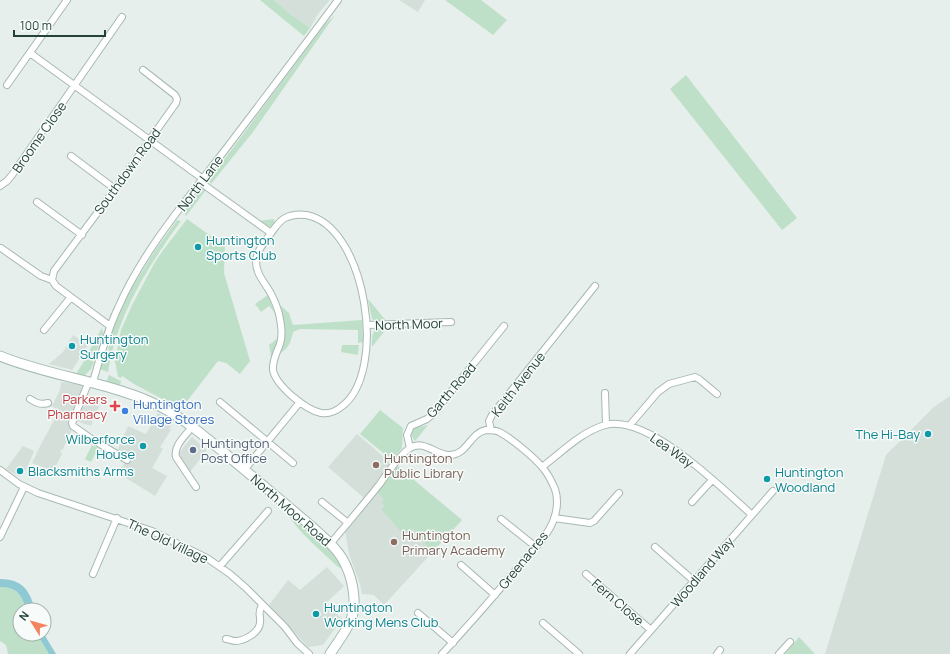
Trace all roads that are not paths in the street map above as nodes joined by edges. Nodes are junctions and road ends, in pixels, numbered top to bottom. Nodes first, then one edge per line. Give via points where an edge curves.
1 (67, 0) edge
2 (338, 0) edge
3 (122, 16) dead end
4 (30, 53) junction
5 (143, 70) dead end
6 (7, 85) dead end
7 (74, 86) junction
8 (150, 140) junction
9 (71, 156) dead end
10 (201, 180) junction
11 (0, 186) edge
12 (116, 188) junction
13 (37, 202) dead end
14 (270, 233) junction
15 (82, 235) junction
16 (1, 248) dead end
17 (52, 280) junction
18 (596, 286) dead end
19 (71, 297) junction
20 (451, 323) dead end
21 (110, 326) junction
22 (367, 326) junction
23 (504, 326) dead end
24 (44, 330) dead end
25 (0, 356) edge
26 (91, 382) junction
27 (605, 393) dead end
28 (718, 394) dead end
29 (30, 399) dead end
30 (220, 402) dead end
31 (300, 402) junction
32 (48, 403) dead end
33 (606, 425) junction
34 (629, 426) junction
35 (192, 427) junction
36 (491, 430) junction
37 (268, 441) junction
38 (410, 448) junction
39 (127, 460) dead end
40 (293, 463) dead end
41 (542, 467) junction
42 (0, 470) edge
43 (244, 470) junction
44 (712, 480) junction
45 (24, 487) junction
46 (196, 487) dead end
47 (773, 490) dead end
48 (620, 493) dead end
49 (322, 502) dead end
50 (692, 502) dead end
51 (268, 511) dead end
52 (752, 515) junction
53 (117, 518) junction
54 (554, 518) junction
55 (501, 519) dead end
56 (348, 523) junction
57 (0, 537) edge
58 (331, 544) junction
59 (536, 547) junction
60 (655, 547) dead end
61 (461, 565) dead end
62 (220, 566) junction
63 (92, 574) dead end
64 (586, 574) dead end
65 (694, 581) junction
66 (495, 595) junction
67 (262, 605) junction
68 (418, 613) dead end
69 (543, 623) dead end
70 (651, 630) junction
71 (226, 639) dead end
72 (790, 642) dead end
73 (453, 643) junction
74 (335, 652) edge
75 (309, 654) edge
76 (442, 654) edge
77 (579, 654) edge
78 (630, 654) edge
79 (779, 654) edge

1 - 4 street
2 - 10 street, North Lane
3 - 7 street, Broome Close
4 - 6 street
4 - 7 street
5 - 8 street, Southdown Road via 177,99
7 - 8 street
7 - 11 street, Broome Close via 12,175
8 - 10 street
8 - 12 street, Southdown Road
9 - 12 street
10 - 14 street
10 - 21 street, North Lane via 137,272
12 - 15 street, Southdown Road
13 - 15 street
14 - 22 street, North Moor via 284,219 295,215 316,218 330,228 343,244 353,265 364,302
14 - 31 street, North Moor via 258,252 256,264 279,314 281,337 273,370 278,382
15 - 17 street, Southdown Road via 54,271
16 - 17 street via 41,276
17 - 19 street
18 - 36 street, Keith Avenue via 492,415 489,421
19 - 21 street
19 - 24 street
20 - 22 street, North Moor
21 - 26 street, North Lane
22 - 31 street, North Moor via 364,367 355,394 336,411 329,413 316,411
23 - 38 street, Garth Road via 433,414 411,426 407,435
25 - 26 street, North Moor Road
26 - 35 street, North Moor Road via 153,403
26 - 39 street, North Lane via 72,423 73,426
27 - 33 street
28 - 34 street via 695,377 669,384 658,392
29 - 32 street via 38,404
30 - 37 street
31 - 37 street
33 - 34 street, Lea Way
33 - 41 street, Lea Way via 580,437
34 - 44 street, Lea Way via 663,441
35 - 43 street, North Moor Road
35 - 46 street via 175,452
36 - 38 street, Keith Avenue via 478,433 459,454 445,455 422,446
36 - 41 street, Greenacres via 501,433
37 - 40 street
37 - 43 street
38 - 56 street
41 - 54 street, Greenacres via 555,490 557,500
42 - 45 street, The Old Village
43 - 58 street, North Moor Road
44 - 50 street
44 - 52 street, Lea Way
45 - 53 street, The Old Village
45 - 57 street
47 - 52 street, Woodland Way
48 - 54 street via 594,521
49 - 56 street
51 - 62 street
52 - 65 street, Woodland Way
53 - 62 street, The Old Village via 180,544
53 - 63 street
54 - 59 street, Greenacres
55 - 59 street
56 - 58 street
58 - 74 street, North Moor Road via 342,557 348,570 354,602 350,621
59 - 66 street, Greenacres
60 - 65 street
61 - 66 street
62 - 67 street, The Old Village
64 - 70 street, Fern Close
65 - 70 street, Woodland Way
66 - 73 street, Greenacres
67 - 71 street via 259,610 260,626 254,633 235,641
67 - 75 street, The Old Village
68 - 73 street
69 - 77 street
70 - 78 street, Woodland Way
72 - 79 street
73 - 76 street, Greenacres

